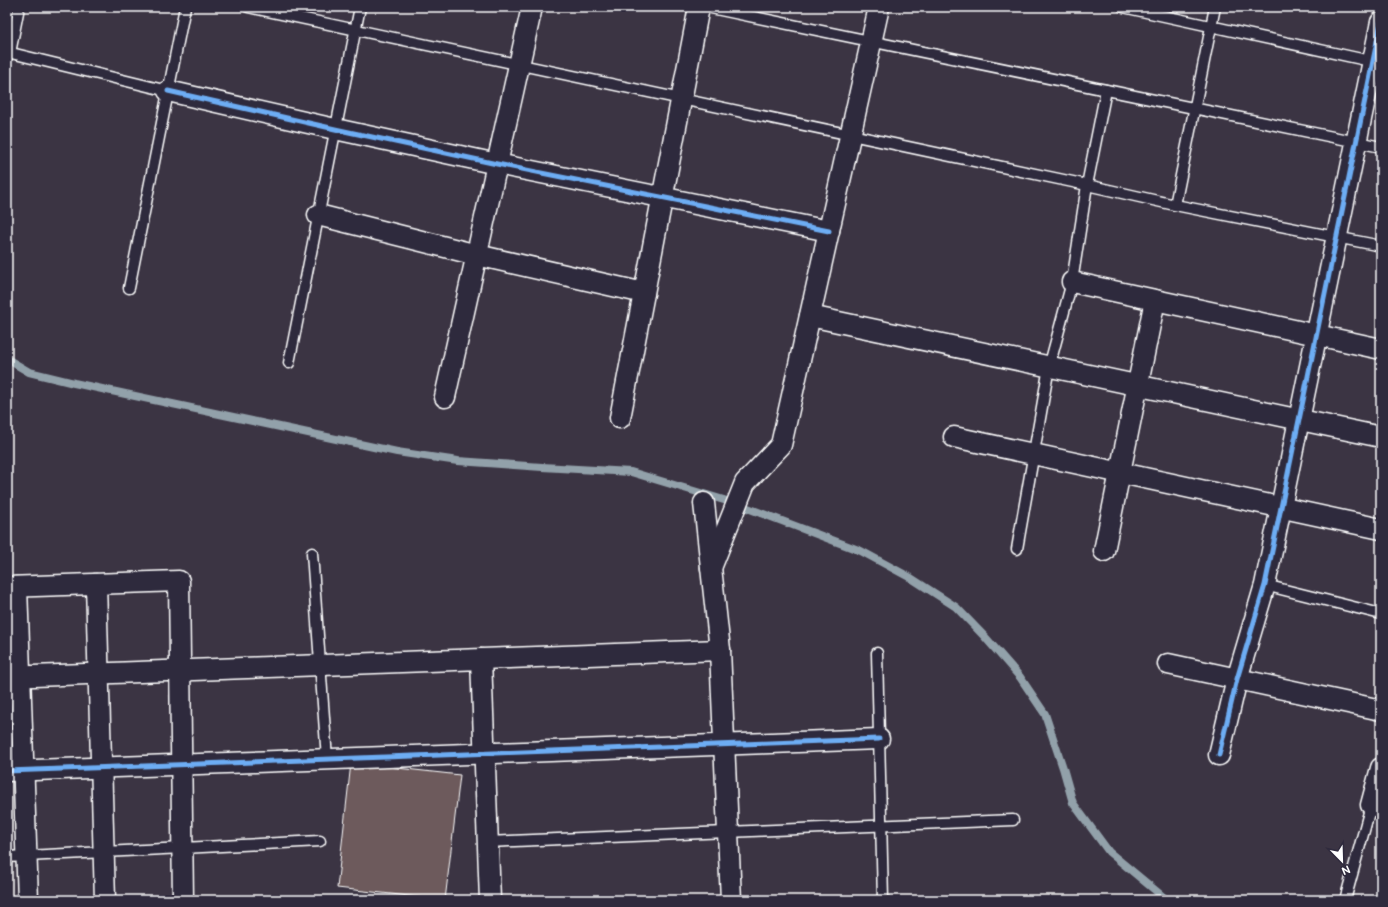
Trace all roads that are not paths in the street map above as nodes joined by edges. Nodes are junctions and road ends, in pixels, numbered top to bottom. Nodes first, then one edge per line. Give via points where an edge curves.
1 (20, 7) edge
2 (185, 7) edge
3 (248, 7) edge
4 (360, 7) edge
5 (532, 7) edge
6 (699, 7) edge
7 (706, 7) edge
8 (879, 7) edge
9 (1123, 7) edge
10 (1215, 7) edge
11 (1381, 22) edge
12 (1211, 26) junction
13 (355, 30) junction
14 (872, 41) junction
15 (9, 53) edge
16 (1377, 63) edge
17 (519, 64) junction
18 (1106, 90) junction
19 (168, 91) junction
20 (682, 99) junction
21 (1194, 108) junction
22 (335, 129) junction
23 (851, 134) junction
24 (1357, 142) junction
25 (1381, 147) edge
26 (497, 164) junction
27 (1087, 184) junction
28 (663, 196) junction
29 (1175, 205) junction
30 (318, 215) junction
31 (829, 230) junction
32 (1337, 237) junction
33 (1381, 246) edge
34 (477, 255) junction
35 (1072, 282) junction
36 (129, 288) dead end
37 (644, 293) junction
38 (1155, 300) junction
39 (810, 316) junction
40 (1317, 335) junction
41 (1381, 348) edge
42 (289, 363) dead end
43 (1049, 367) junction
44 (1137, 386) junction
45 (446, 397) dead end
46 (620, 418) dead end
47 (1300, 420) junction
48 (954, 437) dead end
49 (1381, 437) edge
50 (1034, 454) junction
51 (1120, 473) junction
52 (704, 503) dead end
53 (1281, 508) junction
54 (1381, 529) edge
55 (1017, 549) dead end
56 (1104, 551) dead end
57 (312, 553) dead end
58 (711, 568) junction
59 (96, 584) junction
60 (1265, 585) junction
61 (12, 587) edge
62 (1381, 614) edge
63 (720, 650) junction
64 (877, 653) dead end
65 (481, 659) junction
66 (1168, 664) dead end
67 (320, 666) junction
68 (180, 671) junction
69 (98, 674) junction
70 (14, 677) edge
71 (1236, 679) junction
72 (1381, 710) edge
73 (879, 739) junction
74 (724, 745) junction
75 (484, 754) junction
76 (1219, 755) dead end
77 (327, 759) junction
78 (182, 765) junction
79 (101, 768) junction
80 (1381, 768) edge
81 (15, 771) edge
82 (1376, 806) edge
83 (1013, 820) dead end
84 (881, 826) junction
85 (728, 832) junction
86 (320, 841) dead end
87 (488, 842) junction
88 (182, 848) junction
89 (104, 852) junction
90 (26, 856) junction
91 (7, 857) edge
92 (28, 900) edge
93 (105, 900) edge
94 (183, 900) edge
95 (490, 900) edge
96 (731, 900) edge
97 (883, 900) edge
98 (1345, 900) edge

1 - 15 lane
2 - 19 lane
3 - 13 lane
4 - 13 lane
5 - 17 street
6 - 20 street
7 - 14 lane
8 - 14 street
9 - 12 lane
10 - 12 lane
11 - 16 street
12 - 16 lane
12 - 21 lane
13 - 17 lane
13 - 22 lane
14 - 18 lane
14 - 23 street
15 - 19 lane
16 - 24 street
17 - 20 lane
17 - 26 street
18 - 21 lane
18 - 27 lane
19 - 22 street
19 - 36 lane
20 - 23 lane
20 - 28 street
21 - 24 lane
21 - 29 lane
22 - 26 street
22 - 30 lane
23 - 27 lane
23 - 31 street
24 - 25 lane
24 - 32 street
26 - 28 street
26 - 34 street
27 - 29 lane
27 - 35 lane
28 - 31 street
28 - 37 street
29 - 32 lane
30 - 34 street
30 - 42 lane
31 - 39 street
32 - 33 lane
32 - 40 street
34 - 37 street
34 - 45 street
35 - 38 street
35 - 43 lane
37 - 46 street
38 - 40 street
38 - 44 street
39 - 43 street
39 - 58 street via 781,445 745,483
40 - 41 street
40 - 47 street
43 - 44 street
43 - 50 lane
44 - 47 street
44 - 51 street
47 - 49 street
47 - 53 street
48 - 50 street
50 - 51 street
50 - 55 lane
51 - 53 street
51 - 56 street
52 - 58 street
53 - 54 street
53 - 60 street
57 - 67 lane
58 - 63 street
59 - 61 street
59 - 68 street via 179,581
59 - 69 street
60 - 62 lane
60 - 71 street
61 - 70 street
63 - 65 street
63 - 74 street
64 - 73 lane
65 - 67 street
65 - 75 street
66 - 71 street
67 - 68 street
67 - 77 lane
68 - 69 street
68 - 78 street
69 - 70 street
69 - 79 street
70 - 81 street
71 - 72 street
71 - 76 street
73 - 74 street
73 - 84 lane
74 - 75 street
74 - 85 street
75 - 77 street
75 - 87 street
77 - 78 street
78 - 79 street
78 - 88 street
79 - 81 street
79 - 89 street
80 - 82 street
81 - 90 street
82 - 98 lane
83 - 84 lane
84 - 85 lane
84 - 97 lane
85 - 87 lane
85 - 96 street
86 - 88 lane
87 - 95 street
88 - 89 lane
88 - 94 street
89 - 90 lane
89 - 93 street
90 - 91 lane
90 - 92 street

